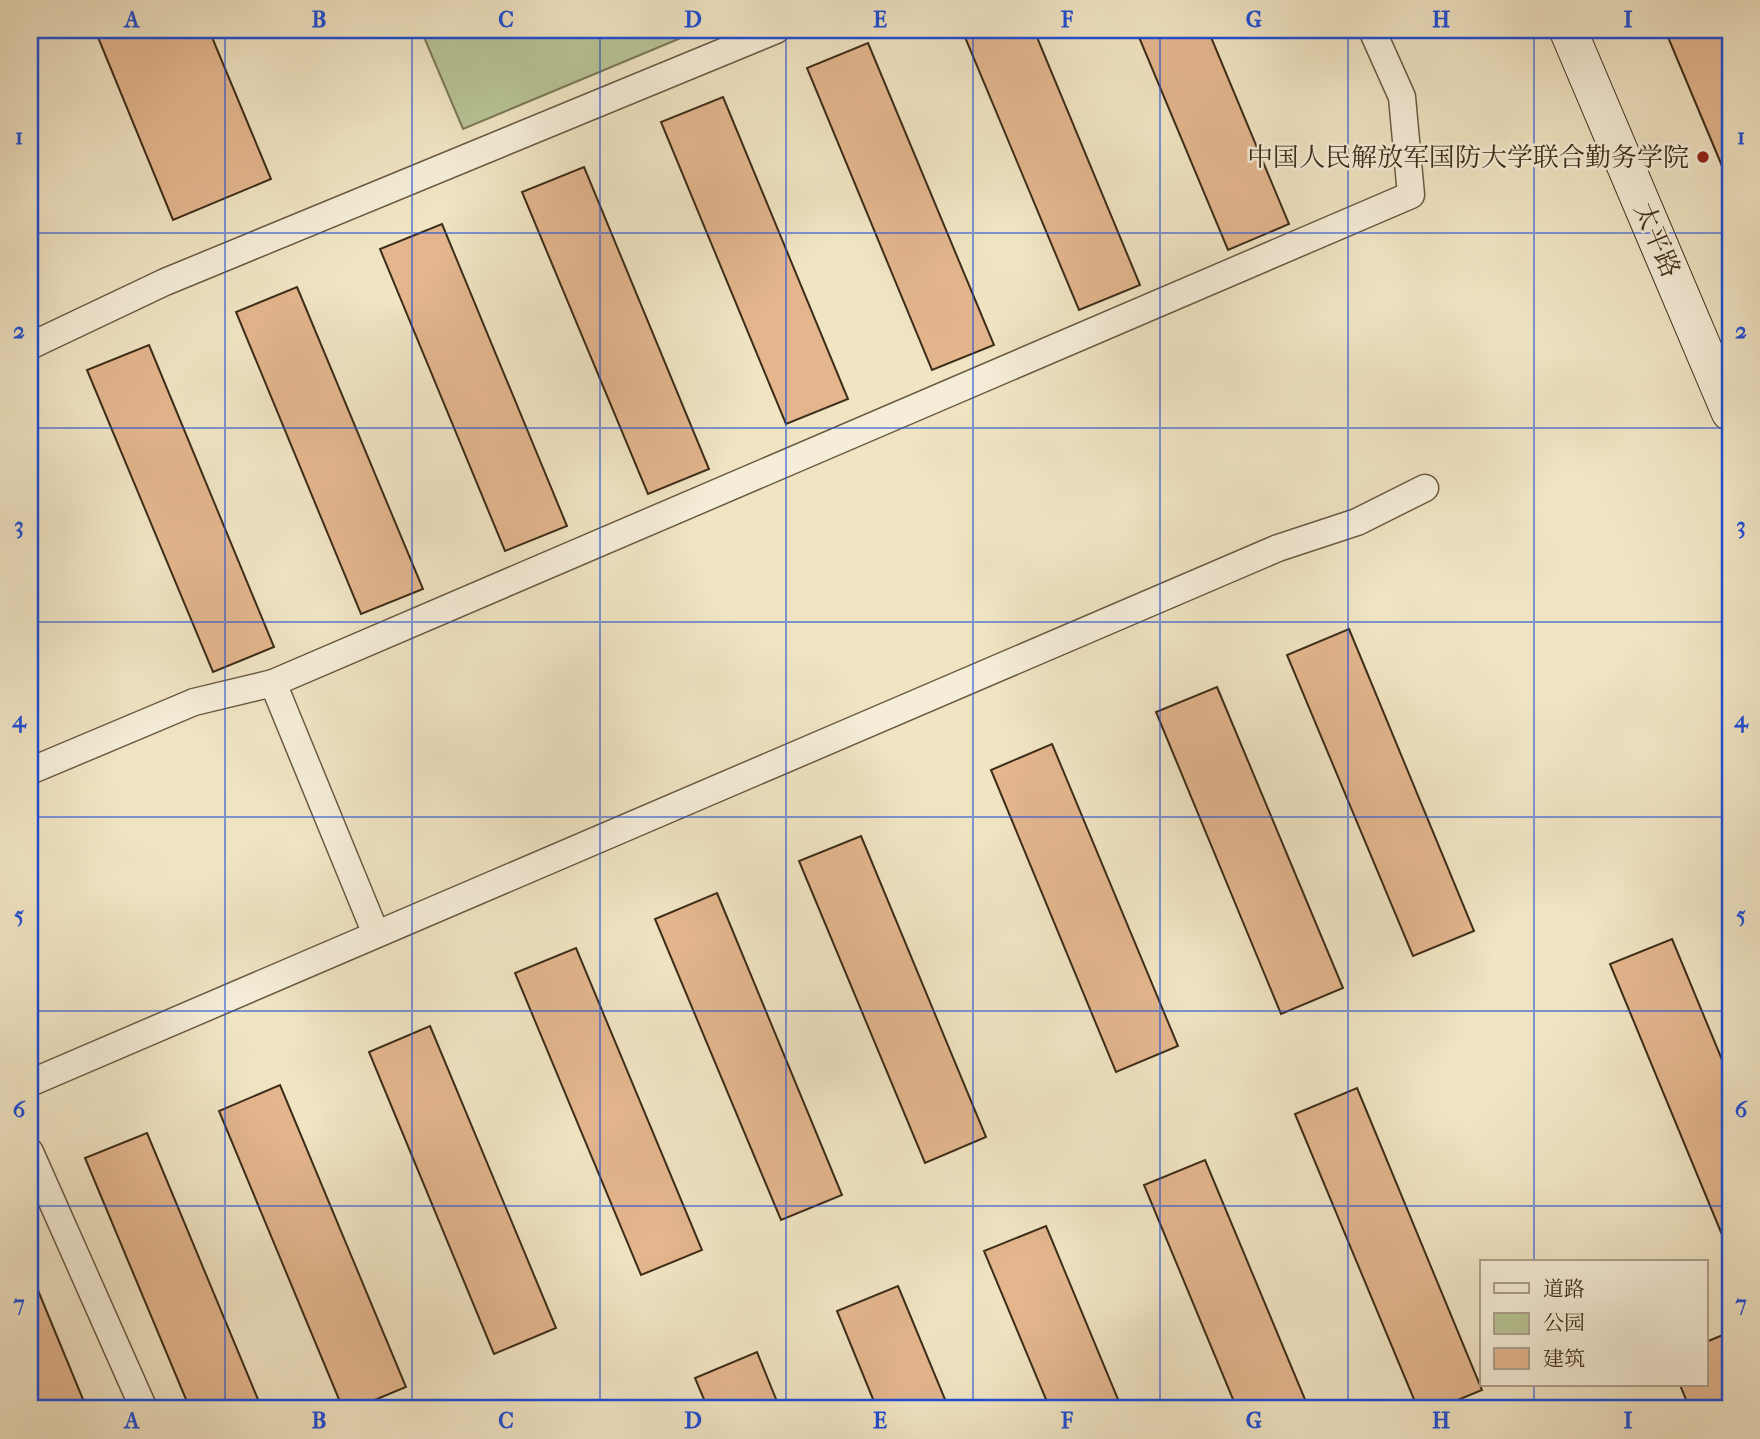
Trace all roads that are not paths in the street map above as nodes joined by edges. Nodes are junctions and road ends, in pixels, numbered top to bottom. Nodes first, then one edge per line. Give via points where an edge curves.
1 (776, 30) edge
2 (1372, 30) edge
3 (1568, 30) edge
4 (30, 346) edge
5 (1730, 412) edge
6 (1425, 488) dead end
7 (273, 683) junction
8 (30, 771) edge
9 (376, 934) junction
10 (30, 1083) edge
11 (30, 1152) edge
12 (144, 1409) edge

1 - 4 street via 165,282
2 - 7 street via 1402,97 1412,195
3 - 5 street, 太平路
6 - 9 street via 1357,522 1278,548
7 - 8 street via 194,702
7 - 9 street
9 - 10 street
11 - 12 street

